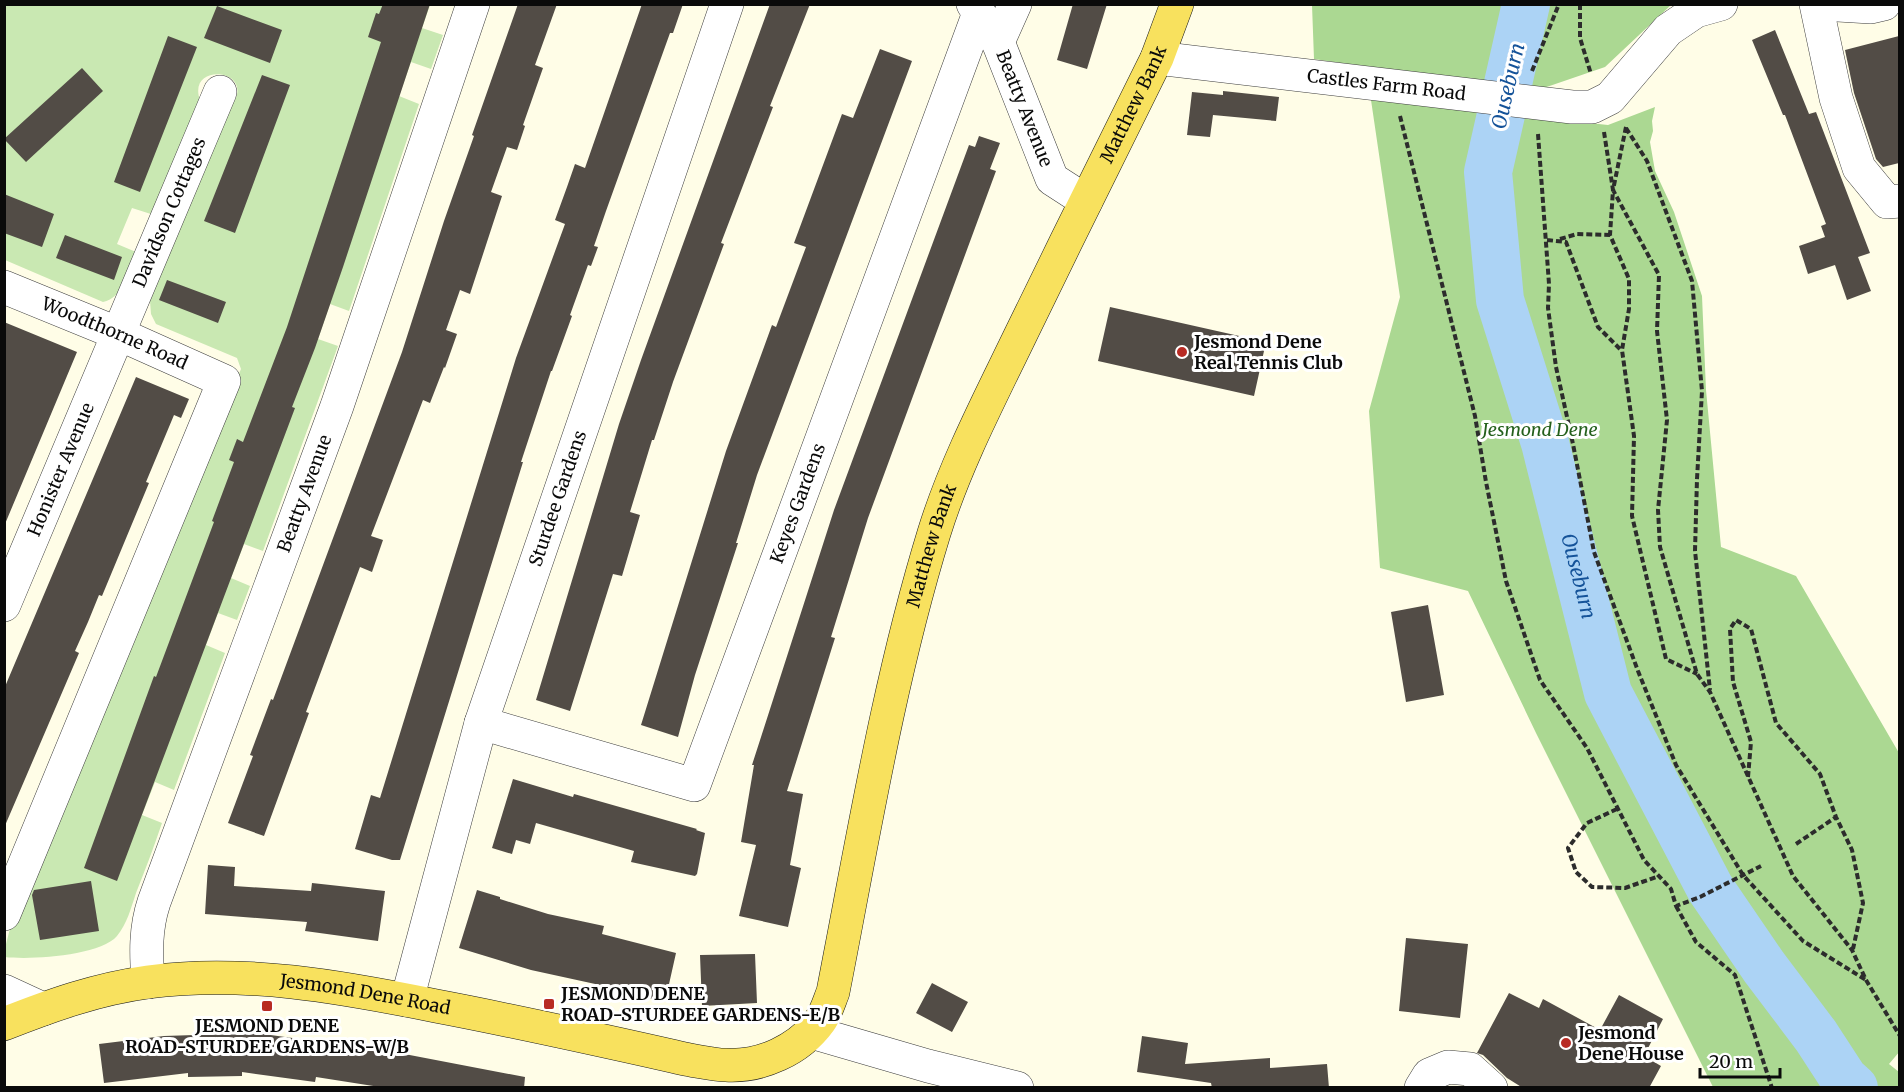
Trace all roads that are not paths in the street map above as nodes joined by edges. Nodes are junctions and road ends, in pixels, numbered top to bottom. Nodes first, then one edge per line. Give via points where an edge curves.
1 (473, 4) edge
2 (728, 4) edge
3 (1015, 4) edge
4 (1177, 4) edge
5 (1721, 4) edge
6 (1816, 4) edge
7 (1821, 4) edge
8 (1884, 4) edge
9 (976, 9) edge
10 (998, 42) junction
11 (1157, 58) junction
12 (220, 92) dead end
13 (1086, 201) junction
14 (1893, 202) edge
15 (4, 287) edge
16 (119, 334) junction
17 (4, 605) edge
18 (481, 723) junction
19 (4, 914) edge
20 (148, 982) junction
21 (4, 991) edge
22 (406, 1000) junction
23 (43, 1009) junction
24 (4, 1024) edge
25 (811, 1032) junction
26 (727, 1065) joint
27 (1017, 1088) edge
28 (1421, 1088) edge
29 (1491, 1088) edge

1 - 20 street, Beatty Avenue via 337,406 154,902 146,936
2 - 18 street, Sturdee Gardens
3 - 10 street
4 - 11 main road, Matthew Bank
5 - 11 street, Castles Farm Road via 1696,11 1668,30 1610,98 1592,107 1583,95 1444,92
6 - 14 street via 1836,98 1859,168
7 - 8 street via 1871,8
9 - 10 street, Beatty Avenue
9 - 18 street, Keyes Gardens via 694,785
10 - 13 street, Beatty Avenue via 1052,179
11 - 13 main road, Matthew Bank
12 - 16 street, Davidson Cottages
13 - 25 main road, Matthew Bank via 988,402 934,532 882,740 833,992 821,1021
15 - 16 street, Woodthorne Road
16 - 17 street, Honister Avenue
16 - 19 street, Woodthorne Road via 224,381
18 - 22 street, Sturdee Gardens
20 - 22 main road, Jesmond Dene Road via 227,978 273,981
20 - 23 main road, Jesmond Dene Road via 102,990
21 - 23 street
22 - 26 main road, Jesmond Dene Road
23 - 24 main road, Jesmond Dene Road
25 - 26 main road, Matthew Bank via 769,1059
25 - 27 street
28 - 29 street via 1429,1075 1448,1067 1470,1069

